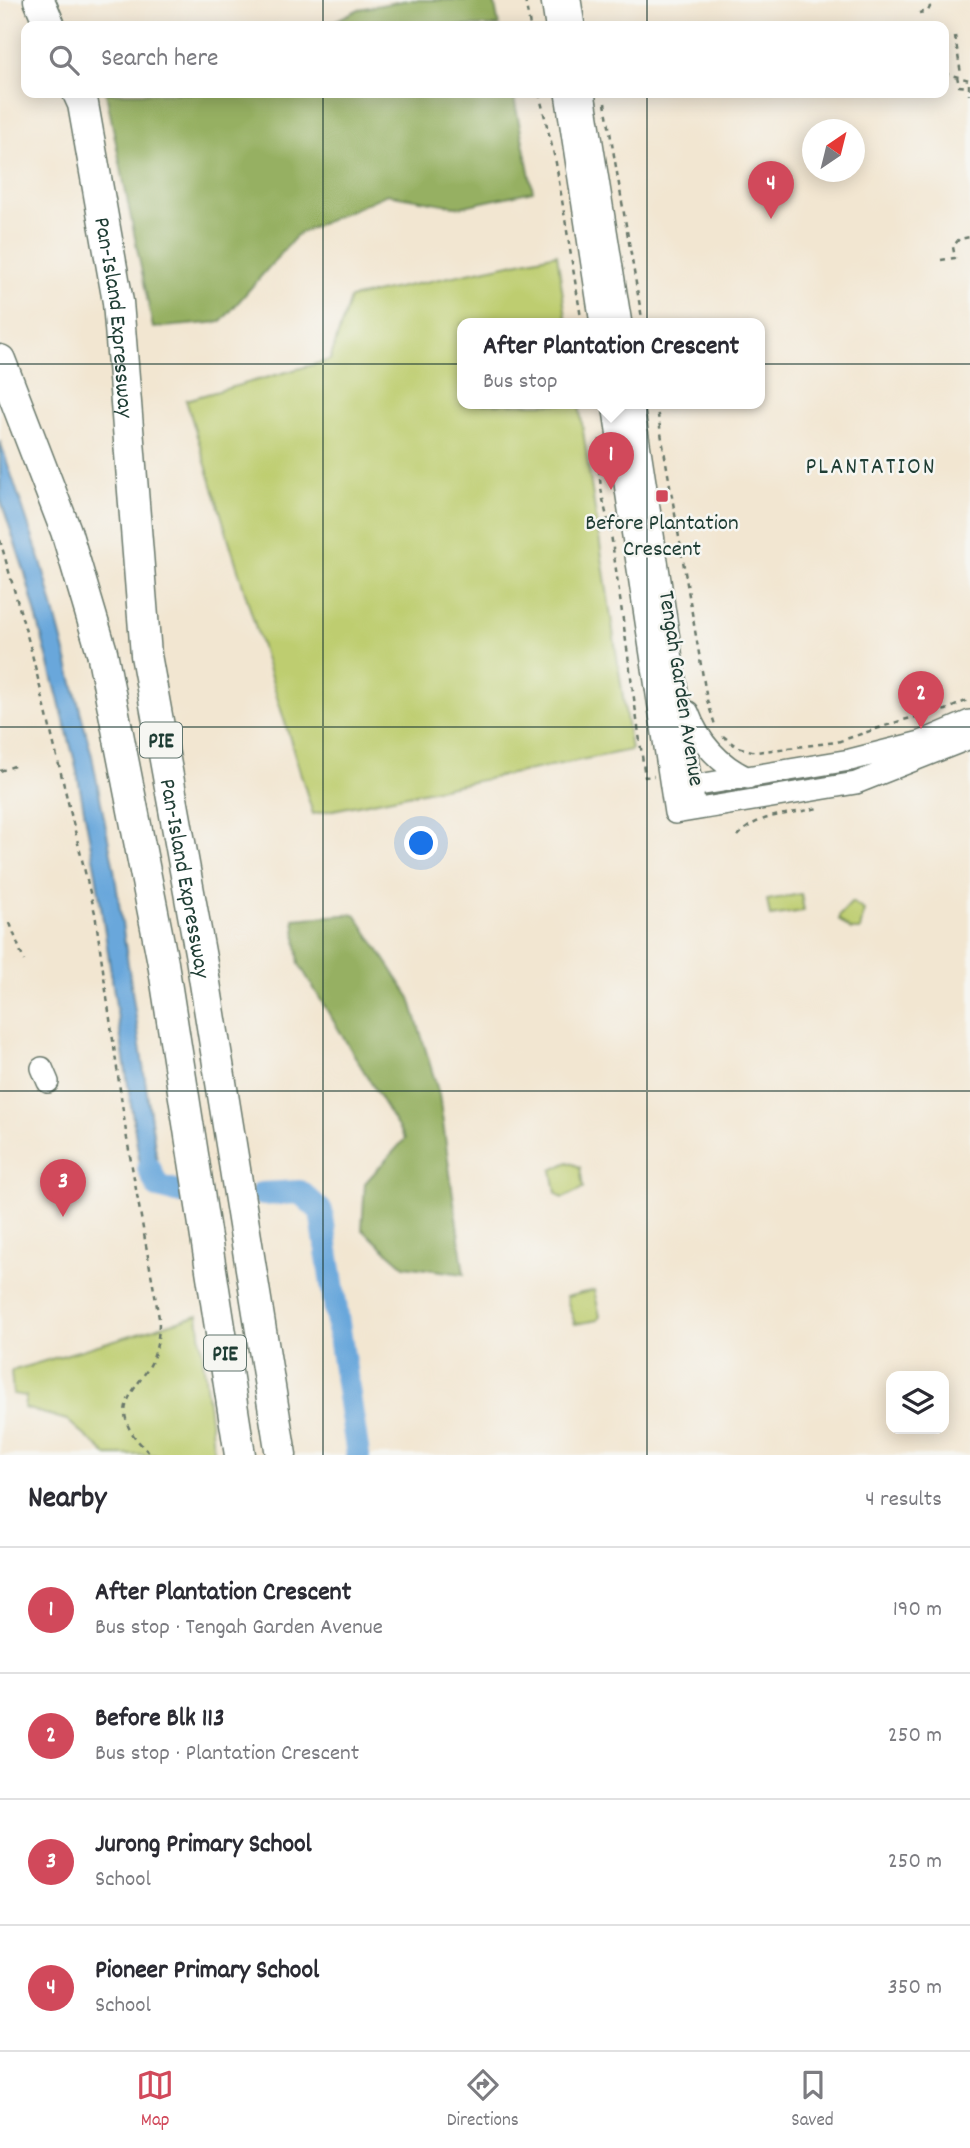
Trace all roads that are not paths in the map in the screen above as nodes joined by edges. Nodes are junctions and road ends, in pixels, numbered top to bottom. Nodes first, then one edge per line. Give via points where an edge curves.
1 (38, 0) edge
2 (552, 0) edge
3 (570, 0) edge
4 (48, 21) edge
5 (555, 21) edge
6 (573, 21) edge
7 (80, 98) edge
8 (567, 98) edge
9 (585, 98) edge
10 (600, 318) edge
11 (620, 318) edge
12 (0, 360) edge
13 (614, 409) edge
14 (634, 409) edge
15 (678, 688) junction
16 (970, 722) edge
17 (970, 738) edge
18 (748, 778) junction
19 (694, 787) junction
20 (671, 789) junction
21 (685, 811) junction
22 (210, 1251) junction
23 (224, 1455) edge
24 (240, 1455) edge
25 (281, 1455) edge

1 - 4 highway
2 - 5 street
3 - 6 street
7 - 25 highway, Pan-Island Expressway / PIE via 118,302 146,655 201,958
8 - 10 street
9 - 11 street
12 - 22 highway, Pan-Island Expressway / PIE via 66,531 102,652 163,963
13 - 20 street, Tengah Garden Avenue
14 - 15 street, Tengah Garden Avenue
15 - 18 street via 708,747 727,769
15 - 19 street, Tengah Garden Avenue
16 - 18 street via 873,754
17 - 21 street via 856,783
18 - 19 street
19 - 20 street
19 - 21 street, Tengah Garden Avenue
20 - 21 street, Tengah Garden Avenue
22 - 23 highway
22 - 24 highway, Pan-Island Expressway / PIE

